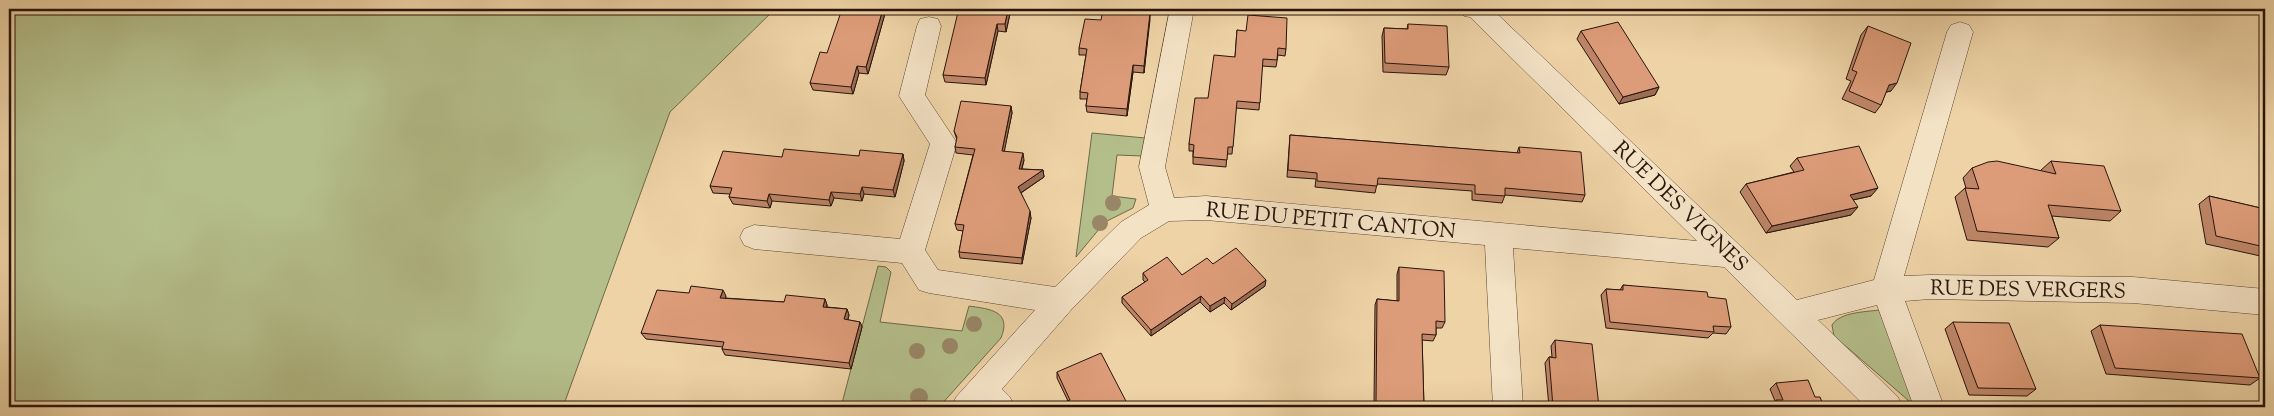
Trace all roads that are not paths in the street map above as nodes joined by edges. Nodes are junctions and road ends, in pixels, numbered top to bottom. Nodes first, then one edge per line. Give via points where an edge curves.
1 (1182, 9) edge
2 (1473, 9) edge
3 (928, 26) dead end
4 (1960, 32) dead end
5 (1164, 210) junction
6 (1498, 234) junction
7 (754, 237) dead end
8 (910, 252) junction
9 (1733, 256) junction
10 (1886, 290) junction
11 (1061, 301) junction
12 (2265, 302) edge
13 (1793, 314) junction
14 (983, 402) edge
15 (1508, 407) edge
16 (1887, 407) edge
17 (1929, 407) edge

1 - 5 street via 1152,168
2 - 9 street, RUE DES VIGNES via 1478,10
3 - 8 street via 912,96 944,143
4 - 10 street
5 - 6 street, RUE DU PETIT CANTON via 1206,208
5 - 11 street, RUE DU PETIT CANTON via 1131,230
6 - 9 street, RUE DU PETIT CANTON
6 - 15 street
7 - 8 street
8 - 11 street via 929,282
9 - 13 street, RUE DES VIGNES
10 - 12 street, RUE DES VERGERS via 1930,287 2133,290
10 - 13 street, RUE DES VERGERS
10 - 17 street
11 - 14 street, RUE DU PETIT CANTON
13 - 16 street, RUE DES VIGNES

